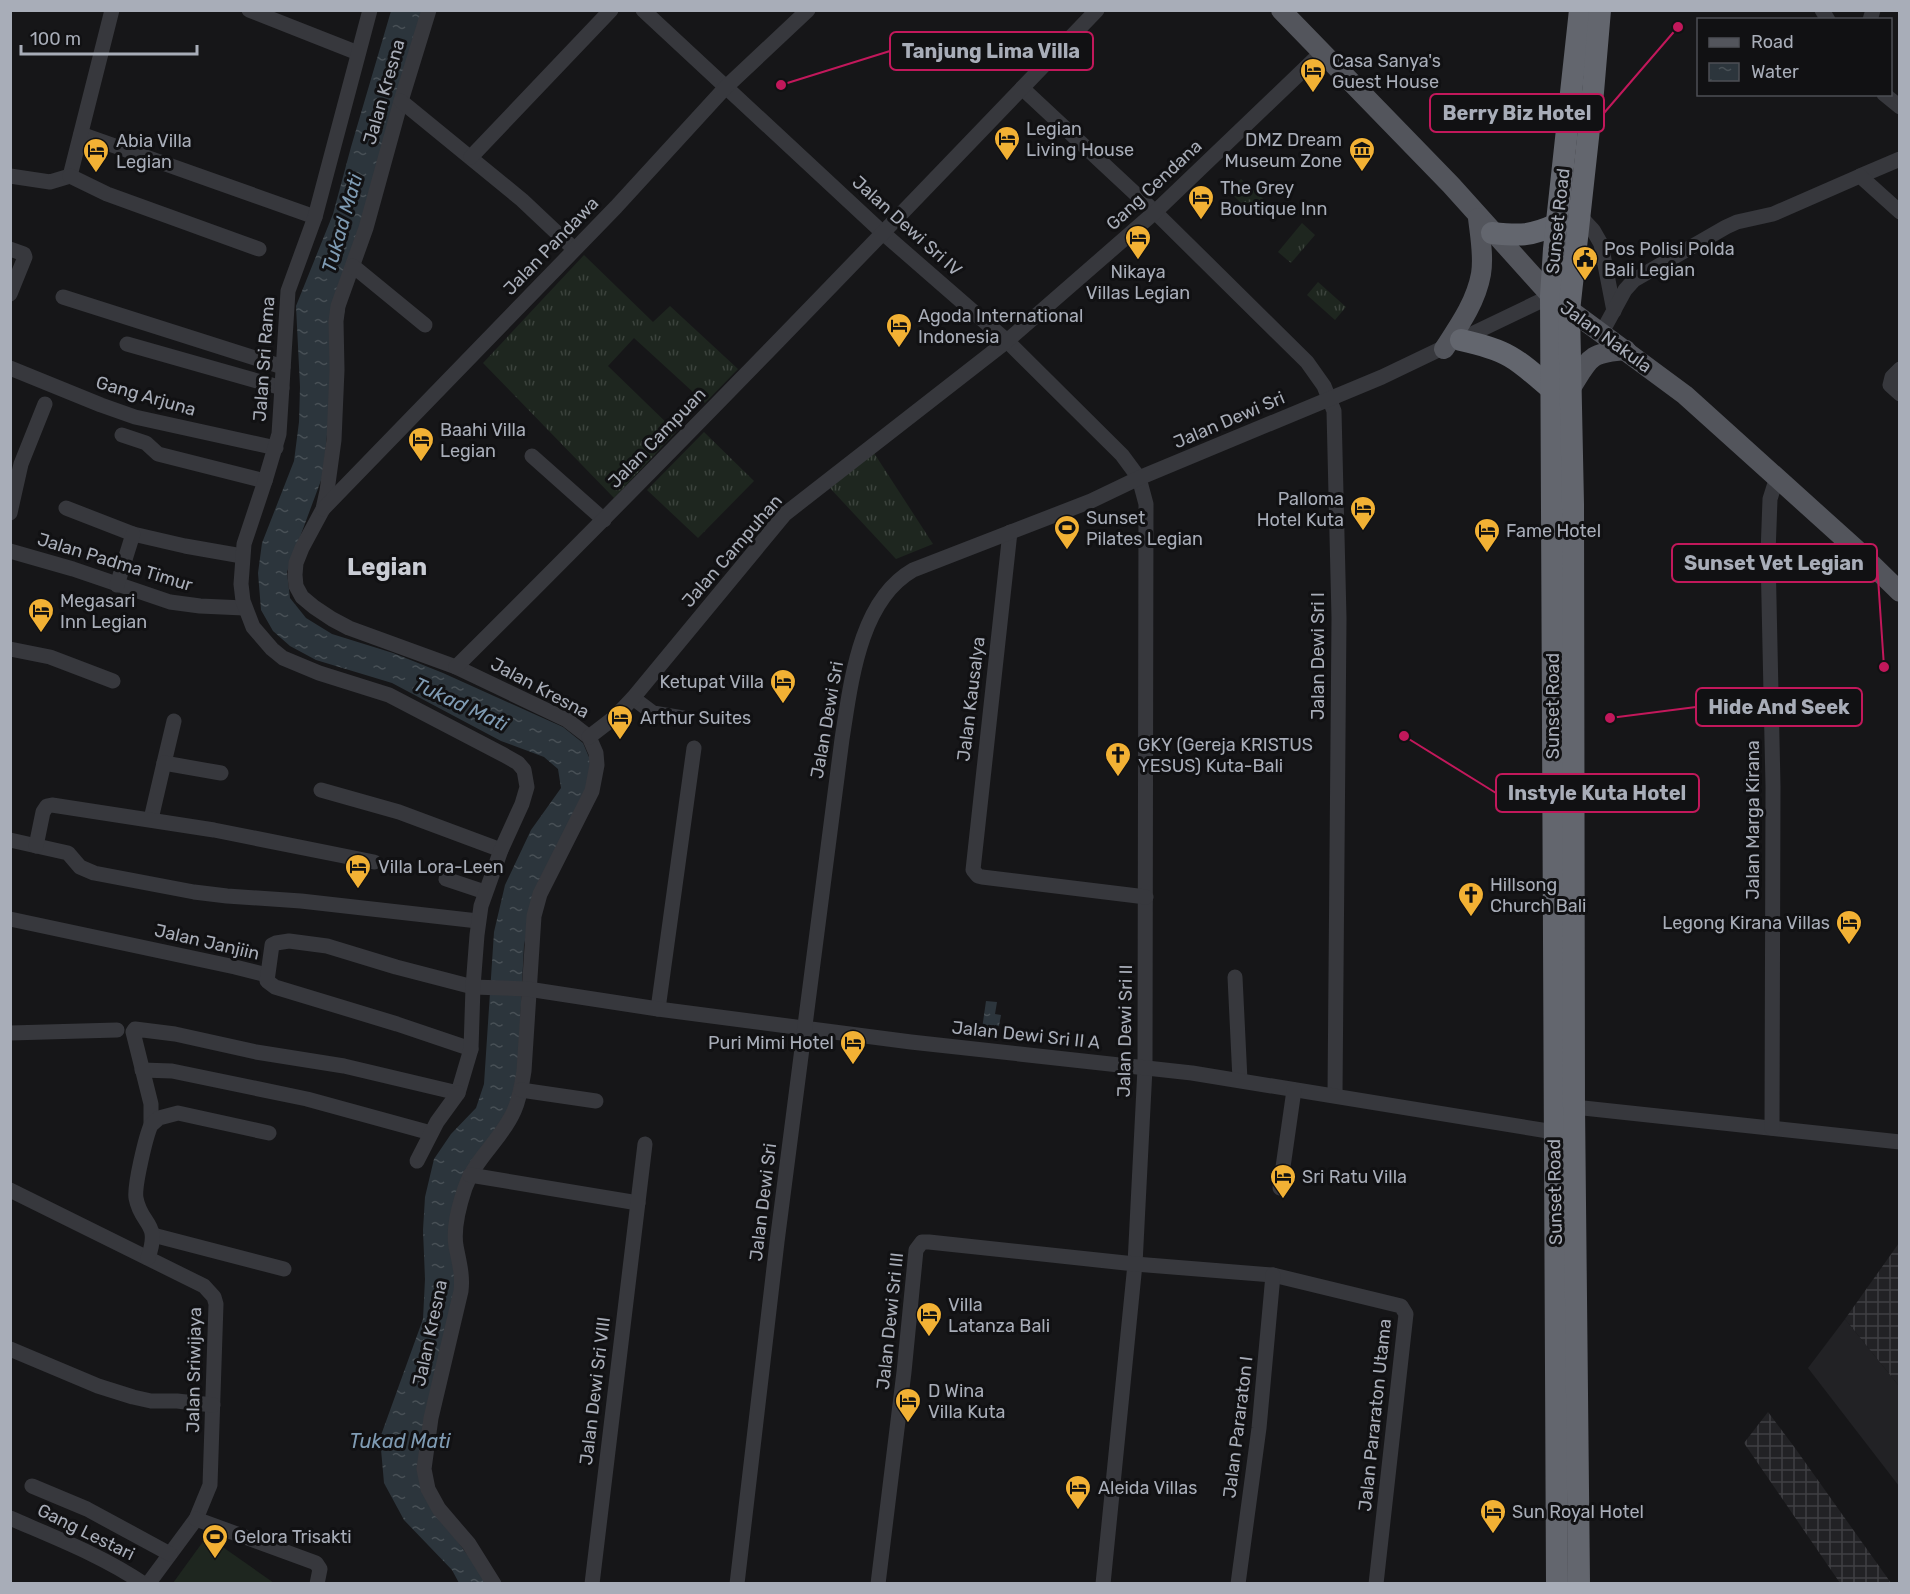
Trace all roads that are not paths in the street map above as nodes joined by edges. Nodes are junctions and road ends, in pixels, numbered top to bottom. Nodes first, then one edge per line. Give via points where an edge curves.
1 (112, 10) edge
2 (249, 10) edge
3 (370, 10) edge
4 (429, 10) edge
5 (611, 10) edge
6 (643, 10) edge
7 (808, 10) edge
8 (1097, 10) edge
9 (1281, 10) edge
10 (1580, 10) edge
11 (1600, 10) edge
12 (1322, 52) junction
13 (358, 53) junction
14 (725, 88) junction
15 (1022, 88) junction
16 (1886, 96) edge
17 (401, 101) junction
18 (1899, 107) edge
19 (81, 134) junction
20 (471, 157) junction
21 (1899, 159) edge
22 (10, 176) edge
23 (70, 176) junction
24 (1860, 176) junction
25 (1155, 212) junction
26 (1899, 212) edge
27 (1580, 216) junction
28 (315, 217) junction
29 (1557, 224) junction
30 (1485, 226) junction
31 (883, 233) junction
32 (10, 249) edge
33 (259, 249) dead end
34 (574, 249) junction
35 (354, 266) junction
36 (10, 294) edge
37 (1551, 296) junction
38 (63, 297) dead end
39 (1569, 311) junction
40 (1614, 311) junction
41 (425, 325) dead end
42 (1602, 334) junction
43 (1007, 341) junction
44 (127, 344) dead end
45 (1453, 345) junction
46 (1626, 350) junction
47 (283, 367) junction
48 (10, 368) edge
49 (1899, 369) edge
50 (282, 388) junction
51 (1560, 388) junction
52 (1899, 394) edge
53 (1329, 398) junction
54 (45, 404) dead end
55 (122, 435) dead end
56 (276, 448) junction
57 (532, 456) dead end
58 (1777, 477) junction
59 (1139, 478) junction
60 (266, 481) junction
61 (66, 508) dead end
62 (323, 509) junction
63 (10, 513) edge
64 (604, 520) junction
65 (1010, 532) junction
66 (133, 534) junction
67 (10, 551) edge
68 (242, 556) junction
69 (117, 585) junction
70 (1899, 592) edge
71 (244, 608) junction
72 (10, 649) edge
73 (456, 667) junction
74 (114, 681) dead end
75 (633, 698) junction
76 (683, 718) dead end
77 (174, 721) dead end
78 (589, 737) junction
79 (694, 748) dead end
80 (164, 763) junction
81 (220, 773) dead end
82 (321, 790) dead end
83 (151, 819) junction
84 (10, 840) edge
85 (36, 846) junction
86 (501, 850) junction
87 (374, 862) dead end
88 (446, 879) dead end
89 (485, 892) junction
90 (1146, 897) junction
91 (10, 919) edge
92 (478, 921) junction
93 (267, 975) junction
94 (1235, 977) dead end
95 (475, 987) junction
96 (526, 989) junction
97 (658, 1009) junction
98 (805, 1028) junction
99 (117, 1030) dead end
100 (10, 1033) edge
101 (471, 1049) junction
102 (1146, 1068) junction
103 (142, 1070) junction
104 (1240, 1080) junction
105 (521, 1090) junction
106 (1294, 1090) junction
107 (458, 1093) junction
108 (1335, 1095) junction
109 (596, 1101) dead end
110 (1574, 1107) junction
111 (151, 1125) junction
112 (1772, 1128) junction
113 (1554, 1132) junction
114 (269, 1133) dead end
115 (431, 1133) junction
116 (1899, 1142) edge
117 (645, 1144) dead end
118 (417, 1161) dead end
119 (470, 1175) junction
120 (1280, 1188) dead end
121 (10, 1190) edge
122 (638, 1203) junction
123 (153, 1235) junction
124 (148, 1258) junction
125 (1135, 1264) junction
126 (284, 1269) dead end
127 (1274, 1275) junction
128 (10, 1348) edge
129 (213, 1405) junction
130 (32, 1486) dead end
131 (10, 1518) edge
132 (196, 1519) junction
133 (170, 1554) junction
134 (146, 1584) edge
135 (317, 1584) edge
136 (494, 1584) edge
137 (592, 1584) edge
138 (737, 1584) edge
139 (878, 1584) edge
140 (1103, 1584) edge
141 (1238, 1584) edge
142 (1376, 1584) edge
143 (1557, 1584) edge
144 (1580, 1584) edge

1 - 19 street
2 - 13 street
3 - 13 street, Jalan Sri Rama
4 - 17 street, Jalan Kresna
5 - 20 street
6 - 14 street, Jalan Dewi Sri IV
7 - 14 street, Jalan Pandawa
8 - 15 street, Jalan Campuan
9 - 12 main road, Jalan Nakula
10 - 29 highway, Sunset Road
11 - 27 highway, Sunset Road
12 - 25 street, Gang Cendana
12 - 30 main road, Jalan Nakula via 1451,185
13 - 28 street, Jalan Sri Rama
14 - 31 street, Jalan Dewi Sri IV
14 - 34 street, Jalan Pandawa
15 - 25 street, Jalan Dewi Sri I
15 - 31 street, Jalan Campuan
16 - 18 street
17 - 20 street
17 - 35 street, Jalan Kresna
19 - 23 street
19 - 28 street
20 - 34 street
21 - 24 street
22 - 23 street via 50,182
23 - 33 street via 107,194
24 - 26 street
24 - 40 street via 1773,214 1726,227 1634,280
25 - 43 street, Gang Cendana
25 - 53 street, Jalan Dewi Sri I via 1307,362
27 - 39 highway, Sunset Road
27 - 40 street via 1601,244
28 - 47 street, Jalan Sri Rama via 288,291
29 - 30 highway via 1536,234 1523,235
29 - 37 highway, Sunset Road
30 - 37 main road, Jalan Nakula
30 - 45 main road via 1476,293
31 - 43 street, Jalan Dewi Sri IV
31 - 64 street, Jalan Campuan
32 - 36 street via 24,254 25,260
34 - 62 street, Jalan Pandawa
35 - 41 street
35 - 62 street, Jalan Kresna via 336,321 334,440
37 - 39 main road, Jalan Nakula
37 - 45 street, Jalan Dewi Sri
37 - 51 highway, Sunset Road
38 - 47 street
39 - 42 main road, Jalan Nakula
39 - 51 highway, Sunset Road
40 - 42 street
42 - 46 main road, Jalan Nakula
43 - 59 street, Jalan Dewi Sri IV via 1117,450
43 - 75 street, Jalan Campuhan via 783,516
44 - 50 street
45 - 51 highway via 1494,348
45 - 53 street, Jalan Dewi Sri
46 - 51 main road via 1594,355
46 - 58 main road, Jalan Nakula via 1685,395
47 - 50 street, Jalan Sri Rama
48 - 56 street, Gang Arjuna via 135,417
49 - 52 street via 1890,385
50 - 56 street, Jalan Sri Rama
51 - 110 highway, Sunset Road
51 - 113 highway, Sunset Road
53 - 59 street, Jalan Dewi Sri
53 - 108 street, Jalan Dewi Sri I via 1336,426 1339,618
54 - 63 street via 21,464
55 - 60 street via 146,443 158,454
56 - 60 street, Jalan Sri Rama
57 - 64 street
58 - 70 main road, Jalan Nakula
58 - 112 street, Jalan Marga Kirana via 1770,499 1768,554 1773,786
59 - 65 street, Jalan Dewi Sri
59 - 90 street, Jalan Dewi Sri II via 1146,504
60 - 68 street, Jalan Sri Rama
61 - 66 street
62 - 73 street, Jalan Kresna via 296,563 296,586 303,597 349,628
64 - 73 street, Jalan Campuan
65 - 90 street, Jalan Kausalya via 973,870 982,877
65 - 98 street, Jalan Dewi Sri via 904,575 885,596 868,627 853,674 842,739
66 - 68 street
66 - 69 street
67 - 69 street, Jalan Padma Timur
68 - 71 street, Jalan Sri Rama
69 - 71 street, Jalan Padma Timur via 182,604
71 - 86 street via 260,637 283,658 389,695 518,763 524,770 527,788
72 - 74 street via 50,657
73 - 78 street, Jalan Kresna via 567,720
75 - 76 street via 653,713
75 - 78 street, Jalan Campuhan
77 - 80 street
78 - 96 street, Jalan Kresna via 596,753 595,779 540,894 532,925
79 - 97 street
80 - 81 street
80 - 83 street
82 - 86 street via 399,812
83 - 85 street via 47,806
83 - 87 street
84 - 85 street
85 - 92 street via 68,853 80,867 94,873 194,892
86 - 89 street
88 - 89 street
89 - 92 street
90 - 102 street, Jalan Dewi Sri II
91 - 93 street, Jalan Janjiin
92 - 95 street
93 - 95 street, Jalan Janjiin via 272,945 289,940 327,946
93 - 101 street via 267,981 275,987
94 - 104 street
95 - 96 street, Jalan Dewi Sri II A
95 - 101 street
96 - 97 street, Jalan Dewi Sri II A
96 - 105 street, Jalan Kresna
97 - 98 street, Jalan Dewi Sri II A
98 - 102 street, Jalan Dewi Sri II A
98 - 138 street, Jalan Dewi Sri
99 - 100 street
101 - 107 street
102 - 104 street, Jalan Dewi Sri II A
102 - 125 street, Jalan Dewi Sri II
103 - 107 street via 135,1029 344,1066
103 - 111 street via 151,1104
103 - 115 street via 172,1071 307,1100
104 - 106 street, Jalan Dewi Sri II A
105 - 109 street
105 - 119 street, Jalan Kresna via 514,1111
106 - 108 street, Jalan Dewi Sri II A
106 - 120 street
107 - 115 street
108 - 113 street, Jalan Dewi Sri II A
110 - 112 street
110 - 144 highway, Sunset Road
111 - 114 street via 159,1118 178,1113
111 - 123 street via 135,1195
112 - 116 street
113 - 143 highway, Sunset Road
115 - 118 street
117 - 122 street, Jalan Dewi Sri VIII
119 - 122 street
119 - 136 street, Jalan Kresna via 455,1233 461,1291 431,1418 424,1469 428,1489 439,1509 469,1544
121 - 124 street, Jalan Sriwijaya
122 - 137 street, Jalan Dewi Sri VIII
123 - 124 street
123 - 126 street
124 - 129 street, Jalan Sriwijaya via 204,1286 214,1297
125 - 127 street, Jalan Pararaton Utama
125 - 139 street, Jalan Dewi Sri III via 929,1242 918,1245
125 - 140 street, Jalan Dewi Sri II
127 - 141 street, Jalan Pararaton I
127 - 142 street, Jalan Pararaton Utama via 1404,1308
128 - 129 street via 133,1397
129 - 132 street, Jalan Sriwijaya via 210,1485
130 - 133 street via 87,1509
131 - 134 street, Gang Lestari via 76,1546
132 - 133 street, Jalan Sriwijaya
132 - 135 street via 316,1563 320,1569
133 - 134 street, Jalan Sriwijaya

